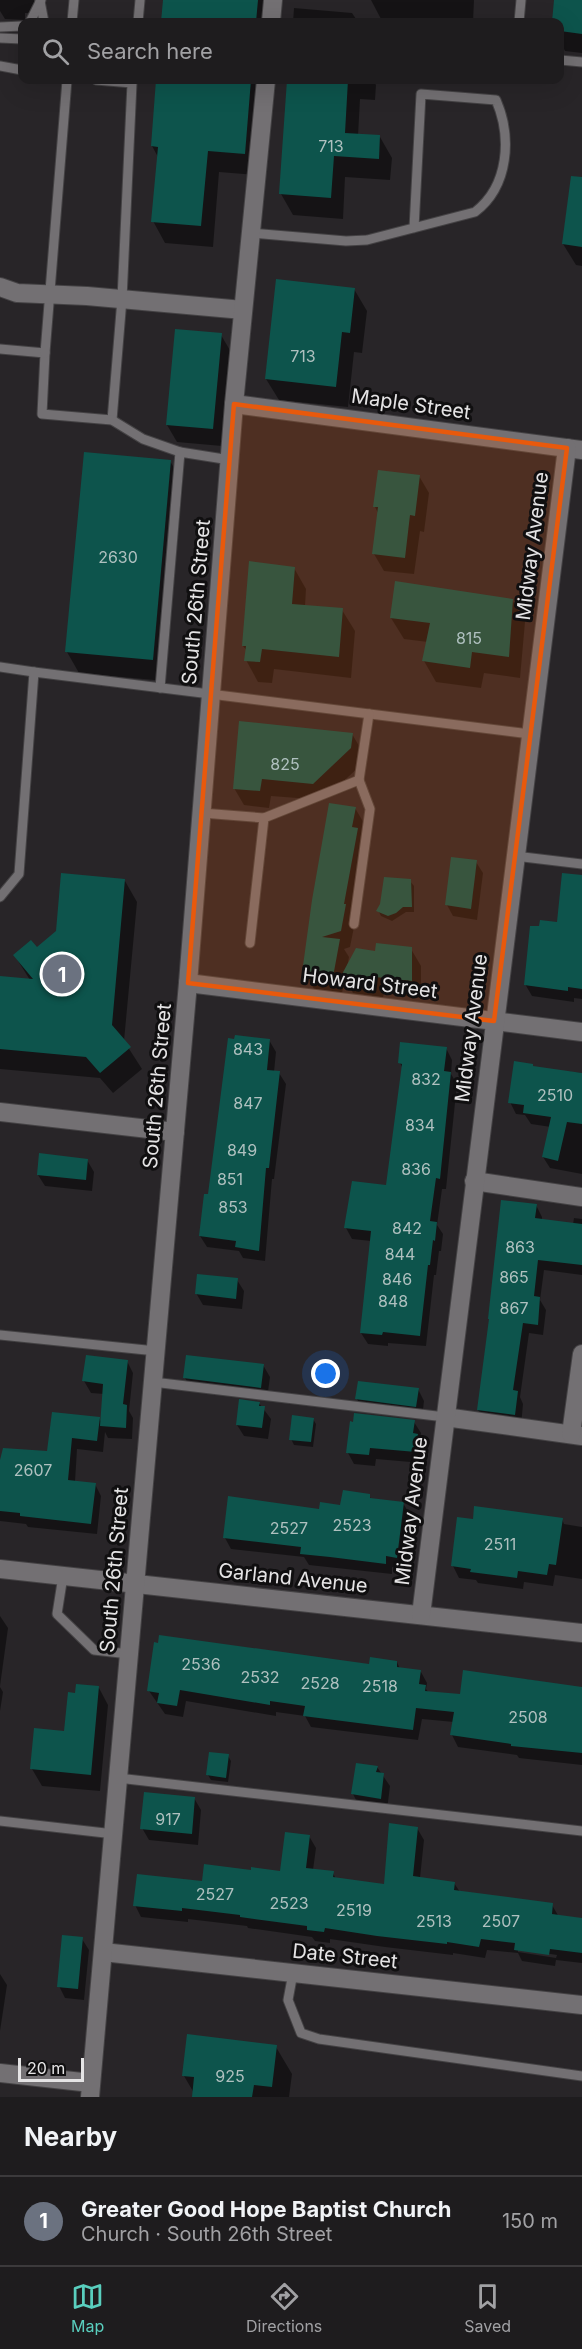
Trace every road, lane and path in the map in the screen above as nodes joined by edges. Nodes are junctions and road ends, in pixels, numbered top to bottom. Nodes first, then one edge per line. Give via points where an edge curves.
1 (74, 0) edge
2 (140, 0) edge
3 (273, 0) edge
4 (521, 0) edge
5 (40, 1) edge
6 (32, 18) edge
7 (43, 18) edge
8 (72, 18) edge
9 (138, 18) edge
10 (271, 18) edge
11 (519, 18) edge
12 (18, 26) edge
13 (0, 27) edge
14 (0, 38) edge
15 (18, 39) edge
16 (564, 60) edge
17 (582, 62) edge
18 (0, 66) edge
19 (18, 69) edge
20 (67, 84) edge
21 (132, 84) edge
22 (266, 84) edge
23 (414, 228) junction
24 (251, 233) junction
25 (0, 287) edge
26 (49, 295) junction
27 (122, 299) junction
28 (243, 310) junction
29 (0, 349) edge
30 (45, 353) junction
31 (234, 404) junction
32 (112, 420) junction
33 (574, 449) edge
34 (180, 452) junction
35 (230, 460) junction
36 (0, 667) edge
37 (34, 672) junction
38 (160, 688) junction
39 (211, 694) junction
40 (369, 714) junction
41 (530, 734) junction
42 (359, 780) junction
43 (202, 813) junction
44 (264, 818) junction
45 (515, 856) junction
46 (582, 864) edge
47 (0, 897) edge
48 (354, 924) dead end
49 (250, 943) dead end
50 (189, 983) junction
51 (494, 1021) junction
52 (582, 1032) edge
53 (0, 1112) edge
54 (176, 1132) junction
55 (474, 1181) junction
56 (582, 1197) edge
57 (0, 1335) edge
58 (156, 1351) junction
59 (582, 1354) edge
60 (153, 1382) junction
61 (445, 1417) junction
62 (576, 1435) edge
63 (0, 1569) edge
64 (63, 1576) junction
65 (135, 1584) junction
66 (421, 1615) junction
67 (582, 1633) edge
68 (129, 1654) junction
69 (118, 1778) junction
70 (0, 1821) edge
71 (582, 1831) edge
72 (114, 1834) junction
73 (104, 1952) junction
74 (293, 1973) junction
75 (582, 2005) edge
76 (0, 2073) edge
77 (582, 2076) edge
78 (91, 2090) edge

1 - 8 lane
2 - 9 lane
3 - 10 street
4 - 11 lane
5 - 6 lane
5 - 7 lane
12 - 13 lane
14 - 15 lane
16 - 17 lane
18 - 19 lane
20 - 26 lane
21 - 27 lane
22 - 24 street, South 26th Street
23 - 23 lane via 475,212 499,186 505,159 502,114 496,99 421,94
23 - 24 lane via 346,241
24 - 28 street, South 26th Street
25 - 26 street via 17,293
26 - 27 street
26 - 30 lane
27 - 28 street
27 - 32 lane
28 - 31 street, South 26th Street
29 - 30 lane
30 - 32 lane via 42,414
31 - 33 street, Maple Street
31 - 35 street, South 26th Street
32 - 34 lane via 143,439
33 - 41 street, Midway Avenue
34 - 35 lane
34 - 38 lane
35 - 39 street, South 26th Street
36 - 37 lane
37 - 38 lane
37 - 47 lane via 18,874
38 - 39 lane
39 - 40 lane
39 - 43 street, South 26th Street
40 - 41 lane
40 - 42 lane
41 - 45 street, Midway Avenue
42 - 44 lane
42 - 48 lane via 370,809
43 - 44 lane
43 - 50 street, South 26th Street
44 - 49 lane
45 - 46 lane
45 - 51 street, Midway Avenue
50 - 51 street, Howard Street
50 - 54 street, South 26th Street
51 - 52 street, Howard Street
51 - 55 street, Midway Avenue
53 - 54 street
54 - 58 street, South 26th Street
55 - 56 street
55 - 61 street, Midway Avenue
57 - 58 lane
58 - 60 street, South 26th Street
59 - 62 street
60 - 61 lane
60 - 65 street, South 26th Street
61 - 62 street
61 - 66 street, Midway Avenue
63 - 64 street, Garland Avenue
64 - 65 street, Garland Avenue
64 - 68 lane via 57,1614 94,1650
65 - 66 street, Garland Avenue
65 - 68 street, South 26th Street
66 - 67 street, Garland Avenue
68 - 69 street, South 26th Street
69 - 71 lane
69 - 72 street, South 26th Street
70 - 72 lane
72 - 73 street, South 26th Street
73 - 74 street, Date Street
73 - 78 street, South 26th Street
74 - 75 street, Date Street
74 - 77 lane via 288,2000 301,2033 319,2039
76 - 78 street

